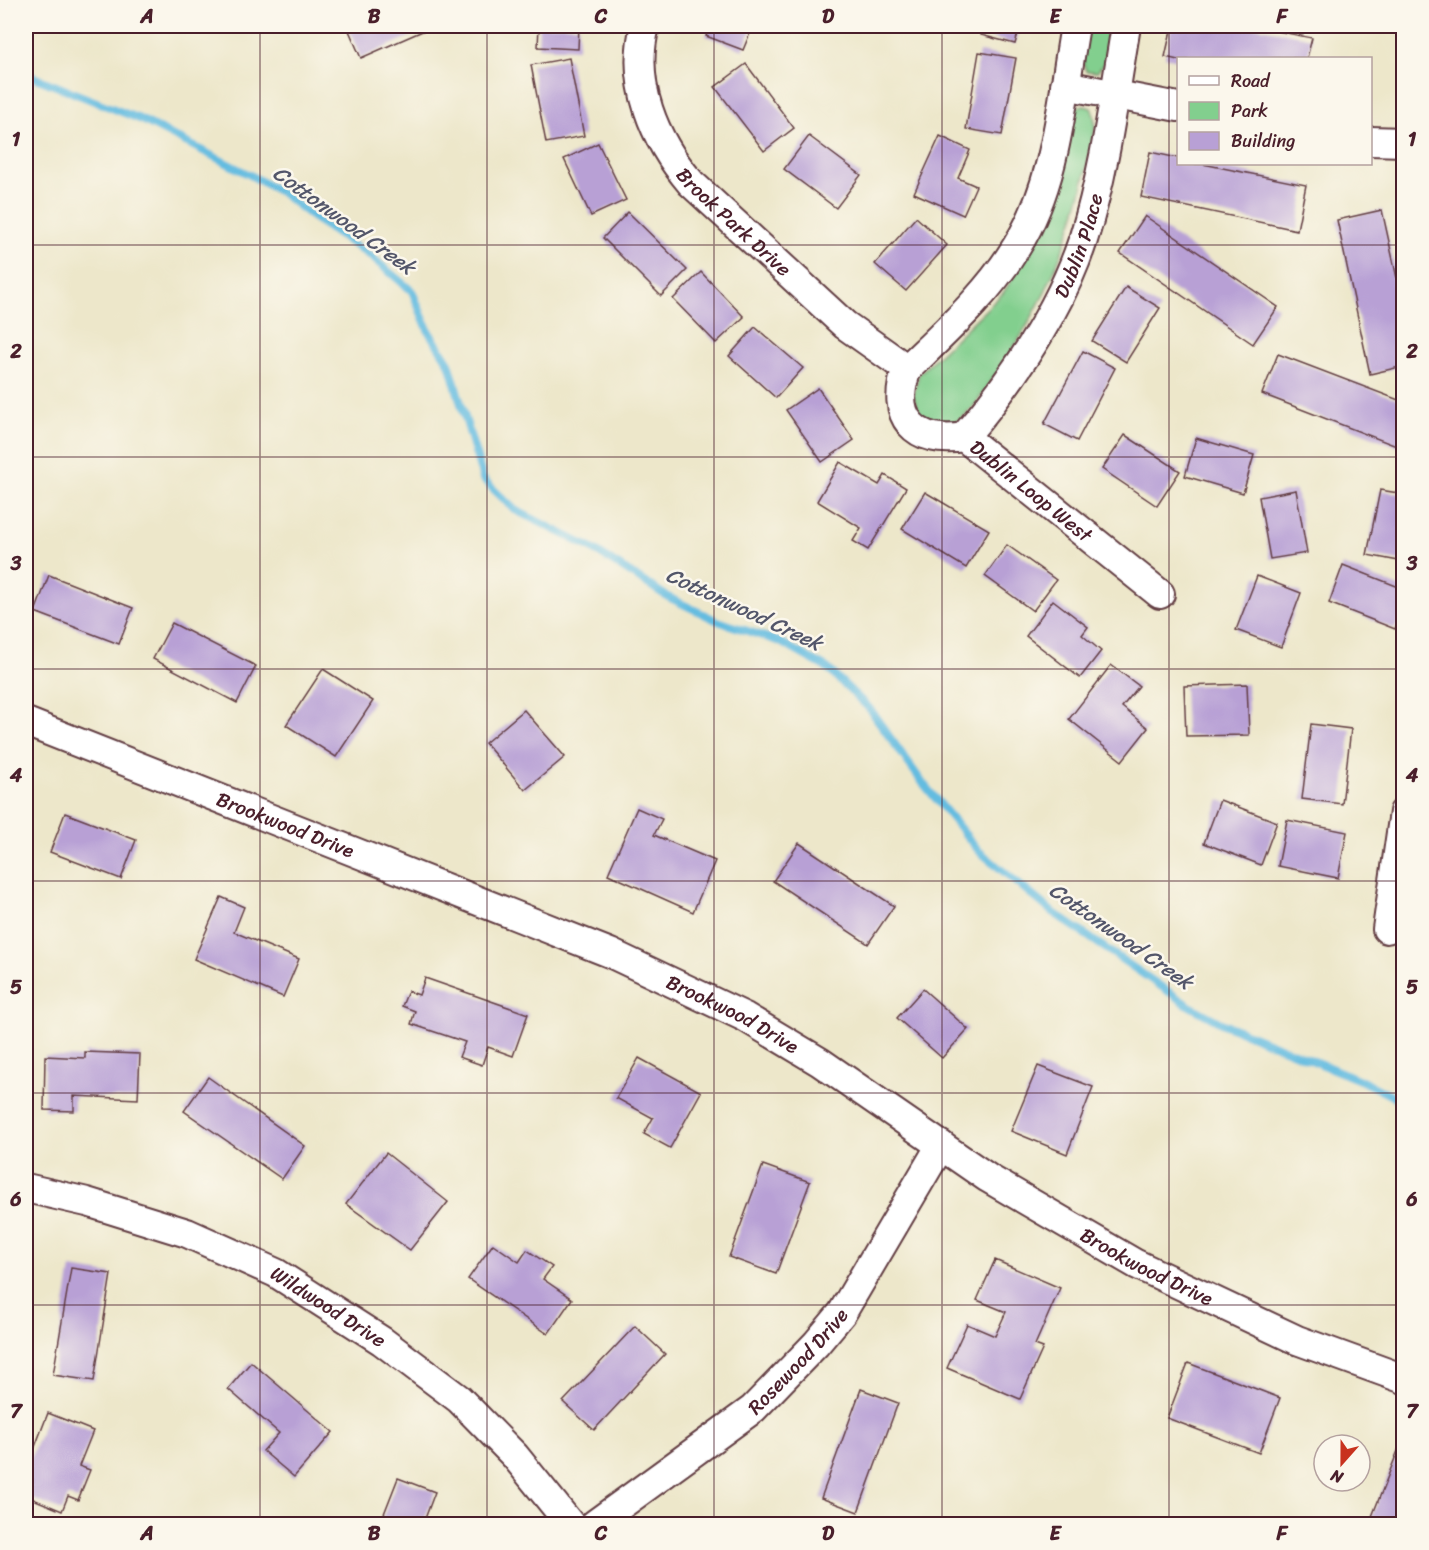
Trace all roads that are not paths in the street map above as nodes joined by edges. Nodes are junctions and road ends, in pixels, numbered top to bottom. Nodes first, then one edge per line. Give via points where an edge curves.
1 (645, 26) edge
2 (1075, 26) edge
3 (1126, 26) edge
4 (1065, 85) junction
5 (1114, 94) junction
6 (1177, 107) edge
7 (1372, 141) edge
8 (1404, 142) edge
9 (907, 369) junction
10 (964, 437) junction
11 (1160, 594) dead end
12 (26, 722) edge
13 (1404, 812) edge
14 (1387, 929) dead end
15 (941, 1145) junction
16 (26, 1188) edge
17 (1404, 1379) edge
18 (570, 1524) edge
19 (595, 1524) edge

1 - 9 street, Brook Park Drive via 641,79 648,111 671,160 845,325
2 - 4 street
3 - 5 street, Dublin Place
4 - 5 street
4 - 9 street via 1044,186 1017,246 986,289
5 - 6 street
5 - 10 street, Dublin Place via 1091,208 1071,270 1027,354
7 - 8 street
9 - 10 street, Dublin Loop West via 900,396 902,411 912,427 938,439
10 - 11 street, Dublin Loop West
12 - 15 street, Brookwood Drive via 610,953 745,1017 820,1062
13 - 14 street
15 - 17 street, Brookwood Drive via 1044,1212 1136,1264 1297,1340
15 - 19 street, Rosewood Drive via 842,1313 816,1344 753,1409
16 - 18 street, Wildwood Drive via 188,1233 276,1273 382,1341 459,1399 515,1456

